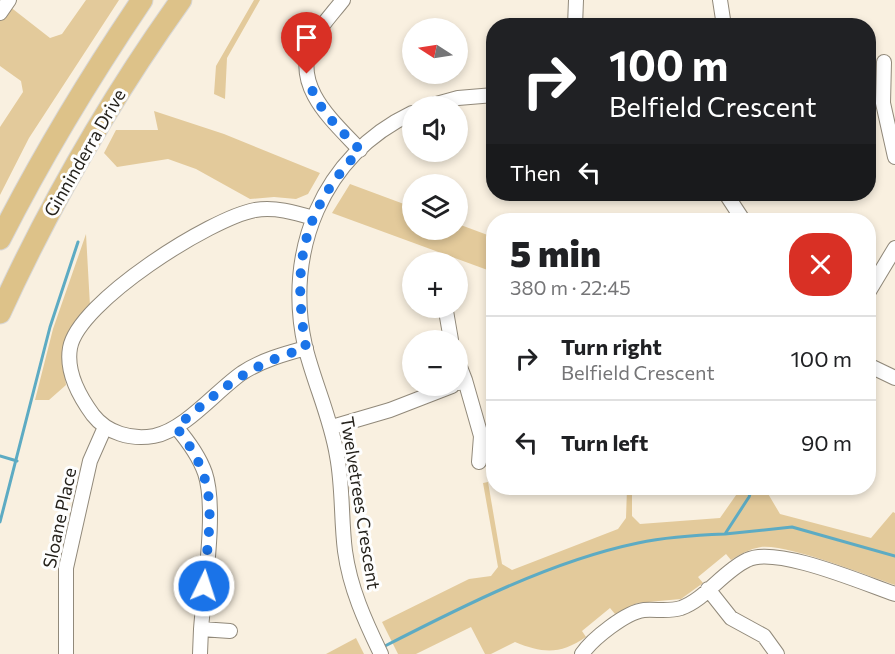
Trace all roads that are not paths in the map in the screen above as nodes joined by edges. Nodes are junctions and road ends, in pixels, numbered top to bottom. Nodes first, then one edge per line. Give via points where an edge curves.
1 (9, 0) edge
2 (142, 0) edge
3 (181, 0) edge
4 (343, 0) edge
5 (576, 0) edge
6 (720, 0) edge
7 (0, 13) edge
8 (575, 18) edge
9 (723, 18) edge
10 (884, 62) dead end
11 (486, 96) edge
12 (468, 97) edge
13 (402, 121) edge
14 (360, 150) junction
15 (895, 152) edge
16 (313, 218) junction
17 (0, 239) edge
18 (895, 248) edge
19 (876, 280) edge
20 (0, 313) edge
21 (306, 348) junction
22 (876, 369) edge
23 (895, 378) edge
24 (425, 396) edge
25 (464, 396) edge
26 (176, 427) junction
27 (332, 427) junction
28 (105, 428) junction
29 (478, 462) dead end
30 (708, 589) junction
31 (895, 594) edge
32 (201, 629) junction
33 (230, 631) dead end
34 (380, 652) edge
35 (66, 654) edge
36 (200, 654) edge
37 (582, 654) edge
38 (777, 654) edge

1 - 7 street
2 - 17 main road, Ginninderra Drive via 75,104
3 - 20 main road, Ginninderra Drive via 93,135 41,228
4 - 14 street via 312,41 307,74 315,99
5 - 8 street
6 - 9 street
10 - 15 street via 883,102
11 - 12 street
13 - 14 street, Twelvetrees Crescent
14 - 16 street, Twelvetrees Crescent via 332,182
16 - 21 street, Twelvetrees Crescent via 298,273 298,306
16 - 28 street via 275,209 238,215 162,256 86,317 73,339 69,364 73,380
18 - 19 street
21 - 26 street via 244,372
21 - 27 street, Twelvetrees Crescent
22 - 23 street
24 - 27 street
25 - 29 street via 481,436
26 - 28 street via 155,436 136,437
26 - 32 street via 204,470 210,501
27 - 34 street, Twelvetrees Crescent via 351,582
28 - 35 street, Sloane Place via 90,461 66,568
30 - 31 street via 748,559 769,555
30 - 37 street via 680,608 639,611 625,617
30 - 38 street via 731,618 764,636
32 - 33 street
32 - 36 street

